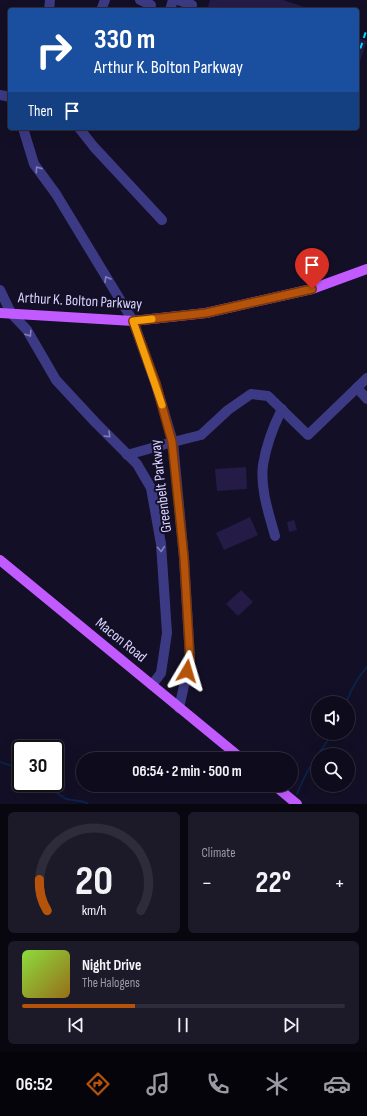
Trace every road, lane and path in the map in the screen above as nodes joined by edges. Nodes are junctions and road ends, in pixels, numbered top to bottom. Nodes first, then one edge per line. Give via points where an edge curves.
1 (140, 0) edge
2 (178, 0) edge
3 (192, 5) dead end
4 (150, 8) edge
5 (24, 130) edge
6 (81, 130) edge
7 (162, 220) dead end
8 (367, 269) edge
9 (0, 290) edge
10 (0, 313) edge
11 (11, 313) junction
12 (133, 321) junction
13 (367, 378) edge
14 (357, 388) junction
15 (367, 398) edge
16 (282, 410) junction
17 (172, 442) junction
18 (127, 454) junction
19 (275, 536) dead end
20 (0, 560) edge
21 (152, 685) junction
22 (179, 708) junction
23 (233, 752) edge
24 (282, 792) edge
25 (297, 804) edge

1 - 4 street
2 - 3 street
12 -> 5 street, Greenbelt Parkway via 56,194 34,164
6 - 7 street
8 - 12 main road, Arthur K. Bolton Parkway via 312,289 213,311
9 - 11 street, Greenbelt Parkway
10 - 11 main road, Arthur K. Bolton Parkway
11 - 12 main road, Arthur K. Bolton Parkway
11 -> 18 street, Greenbelt Parkway via 27,330 56,380
12 - 17 street, Greenbelt Parkway via 156,384
13 - 14 street
14 - 15 street
14 - 16 street via 308,435
16 - 17 street via 268,396 251,394 228,410 201,435
16 - 19 street via 272,430 263,466 264,492
17 - 18 street
17 - 22 street, Greenbelt Parkway via 184,558 190,659
18 -> 21 street, Greenbelt Parkway via 137,464 151,488 161,544 167,633 161,673
20 - 21 main road, Macon Road
21 - 22 main road, Macon Road
22 - 23 main road, Macon Road
24 - 25 main road

